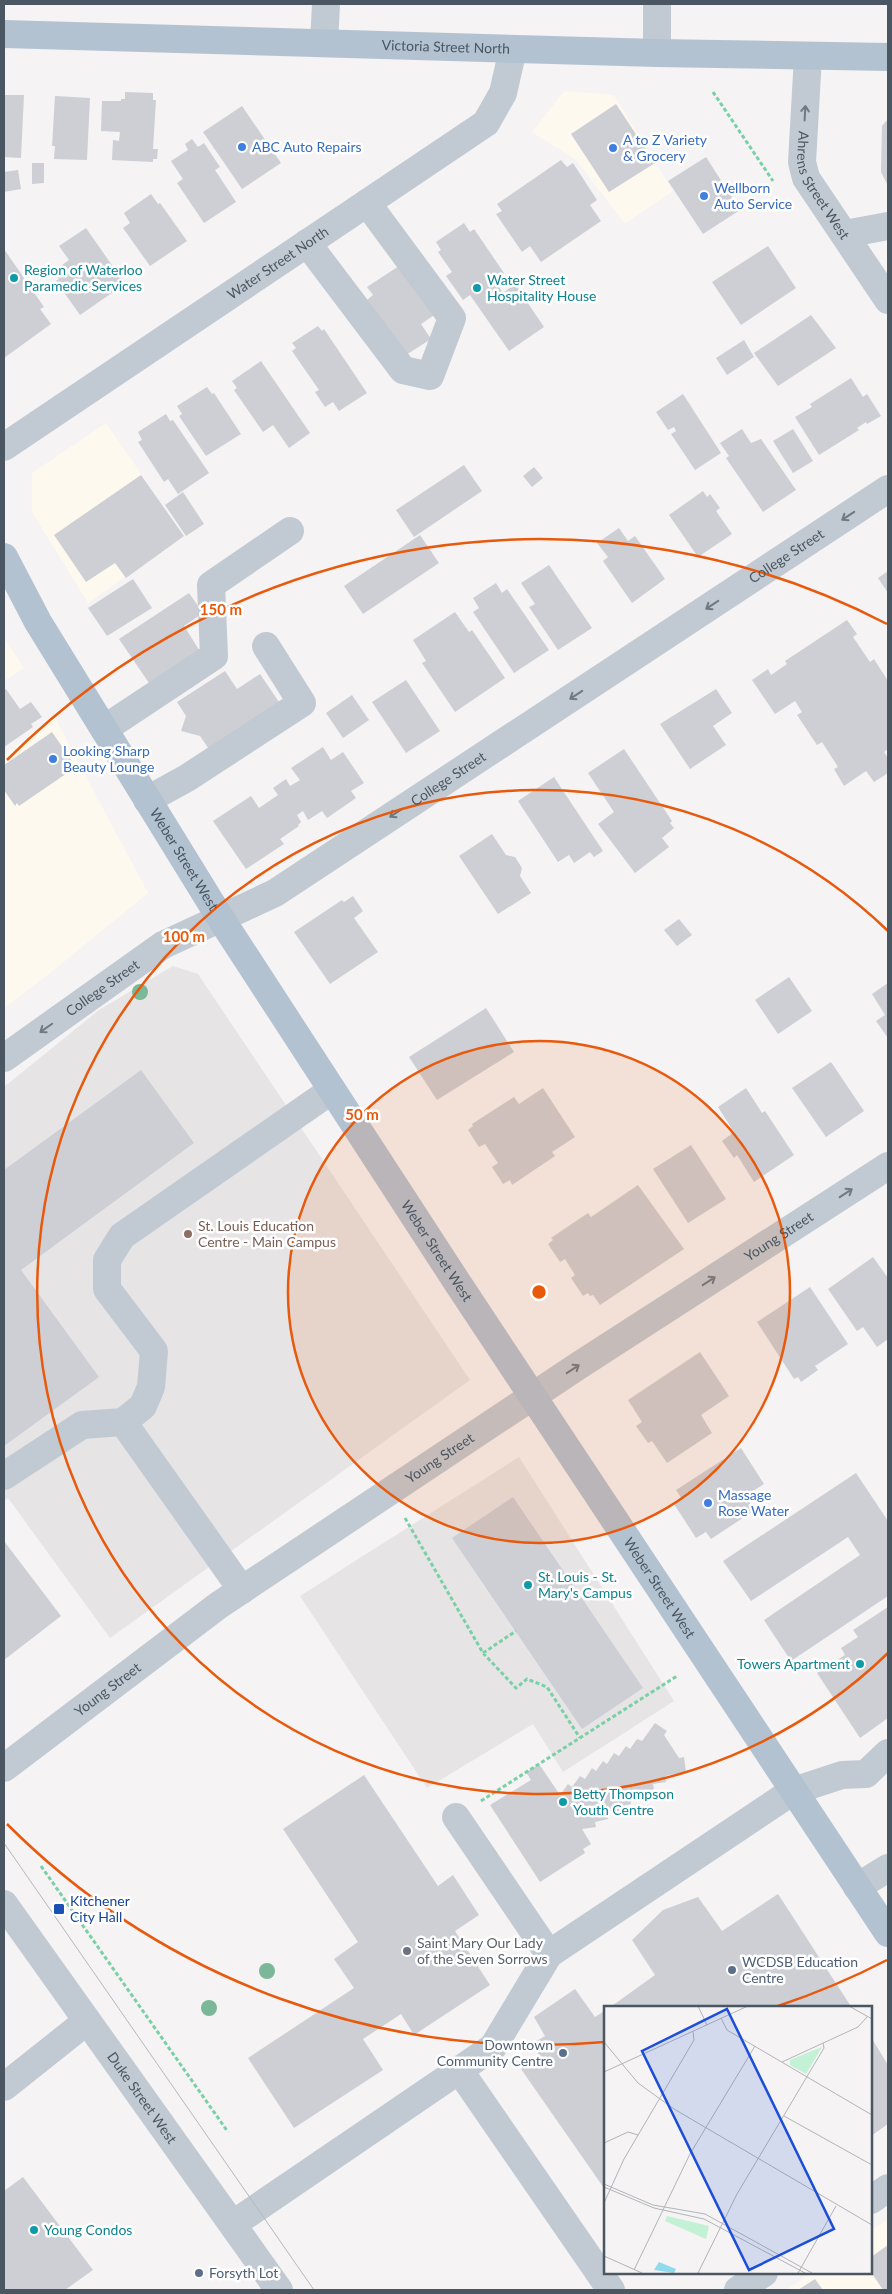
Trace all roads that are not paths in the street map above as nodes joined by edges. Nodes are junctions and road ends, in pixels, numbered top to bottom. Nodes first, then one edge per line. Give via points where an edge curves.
1 (326, 4) edge
2 (657, 4) edge
3 (4, 34) edge
4 (324, 43) junction
5 (513, 49) junction
6 (657, 53) junction
7 (808, 56) junction
8 (888, 57) edge
9 (367, 203) junction
10 (888, 226) edge
11 (844, 234) junction
12 (307, 243) junction
13 (888, 300) edge
14 (4, 447) edge
15 (888, 489) edge
16 (290, 531) dead end
17 (4, 557) edge
18 (266, 646) dead end
19 (104, 729) junction
20 (147, 800) junction
21 (221, 919) junction
22 (4, 1058) edge
23 (332, 1090) junction
24 (888, 1166) edge
25 (532, 1396) junction
26 (123, 1422) junction
27 (4, 1476) edge
28 (242, 1590) junction
29 (888, 1753) edge
30 (4, 1768) edge
31 (877, 1772) edge
32 (793, 1792) junction
33 (456, 1817) road end
34 (888, 1868) edge
35 (857, 1887) junction
36 (4, 1904) edge
37 (888, 1933) edge
38 (549, 1954) junction
39 (87, 2021) junction
40 (460, 2071) junction
41 (4, 2087) edge
42 (888, 2188) edge
43 (872, 2199) edge
44 (233, 2224) junction
45 (762, 2274) edge
46 (279, 2290) edge
47 (611, 2290) edge
48 (738, 2290) edge

1 - 4 street
2 - 6 street
3 - 4 main road, Victoria Street North
4 - 5 main road, Victoria Street North
5 - 6 main road, Victoria Street North
5 - 9 street, Water Street North via 503,93 486,123
6 - 7 main road, Victoria Street North
7 - 8 main road, Victoria Street North
11 -> 7 street, Ahrens Street West via 806,178 802,162
9 - 12 street, Water Street North
9 - 12 street via 452,318 430,376 403,370
10 - 11 street
11 - 13 street, Ahrens Street West
12 - 14 street, Water Street North
15 -> 21 street, College Street via 275,893
16 - 19 street via 211,585 214,656
17 - 19 main road, Weber Street West via 38,622
18 - 20 street via 302,703 187,778
19 - 20 main road, Weber Street West
20 - 21 main road, Weber Street West
21 -> 22 street, College Street via 163,945
21 - 23 main road, Weber Street West
23 - 25 main road, Weber Street West
23 - 26 street via 122,1236 107,1260 107,1289 154,1351 151,1387 143,1406
25 -> 24 street, Young Street
25 - 28 street, Young Street
25 - 32 main road, Weber Street West
26 - 27 street via 82,1425
26 - 28 street
28 - 30 street, Young Street
29 - 31 street
31 - 32 street via 842,1775
32 - 35 main road, Weber Street West
32 - 38 street
33 - 38 street
34 - 35 street
35 - 37 main road, Weber Street West
36 - 39 street, Duke Street West
38 - 40 street via 493,2047
39 - 41 street
39 - 44 street, Duke Street West
40 - 44 street
40 - 47 street
42 - 43 street
44 - 46 street, Duke Street West
45 - 48 street

